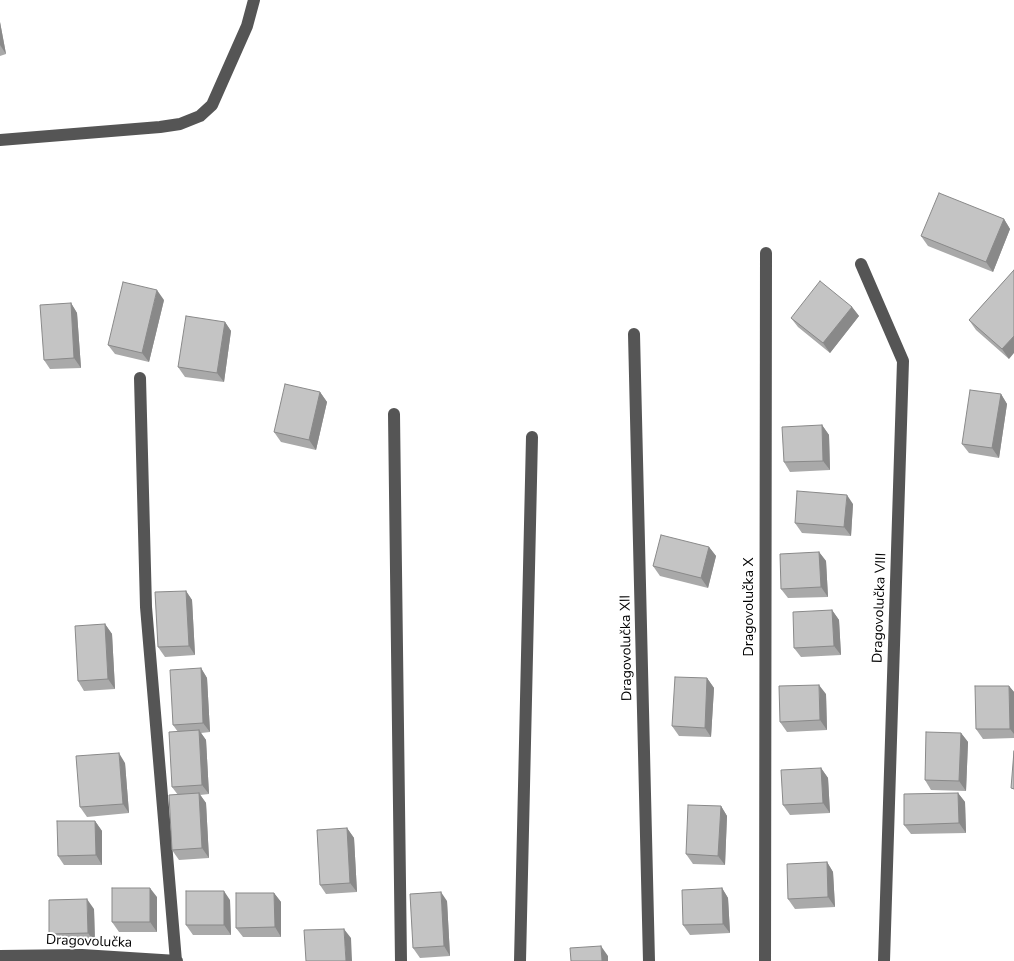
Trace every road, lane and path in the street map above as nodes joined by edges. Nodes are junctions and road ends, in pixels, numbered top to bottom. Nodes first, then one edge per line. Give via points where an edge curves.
1 (254, 0) edge
2 (0, 140) edge
3 (766, 253) dead end
4 (861, 264) dead end
5 (634, 334) dead end
6 (140, 378) dead end
7 (394, 414) dead end
8 (532, 437) dead end
9 (0, 956) edge
10 (176, 961) edge
11 (401, 961) edge
12 (520, 961) edge
13 (649, 961) edge
14 (764, 961) edge
15 (884, 961) edge

1 - 2 street via 248,26 212,105 200,116 160,127
3 - 14 street, Dragovolučka X
4 - 15 street, Dragovolučka VIII via 903,361
5 - 13 street, Dragovolučka XII
6 - 10 street via 146,607
7 - 11 street
8 - 12 street
9 - 10 street, Dragovolučka via 82,955

